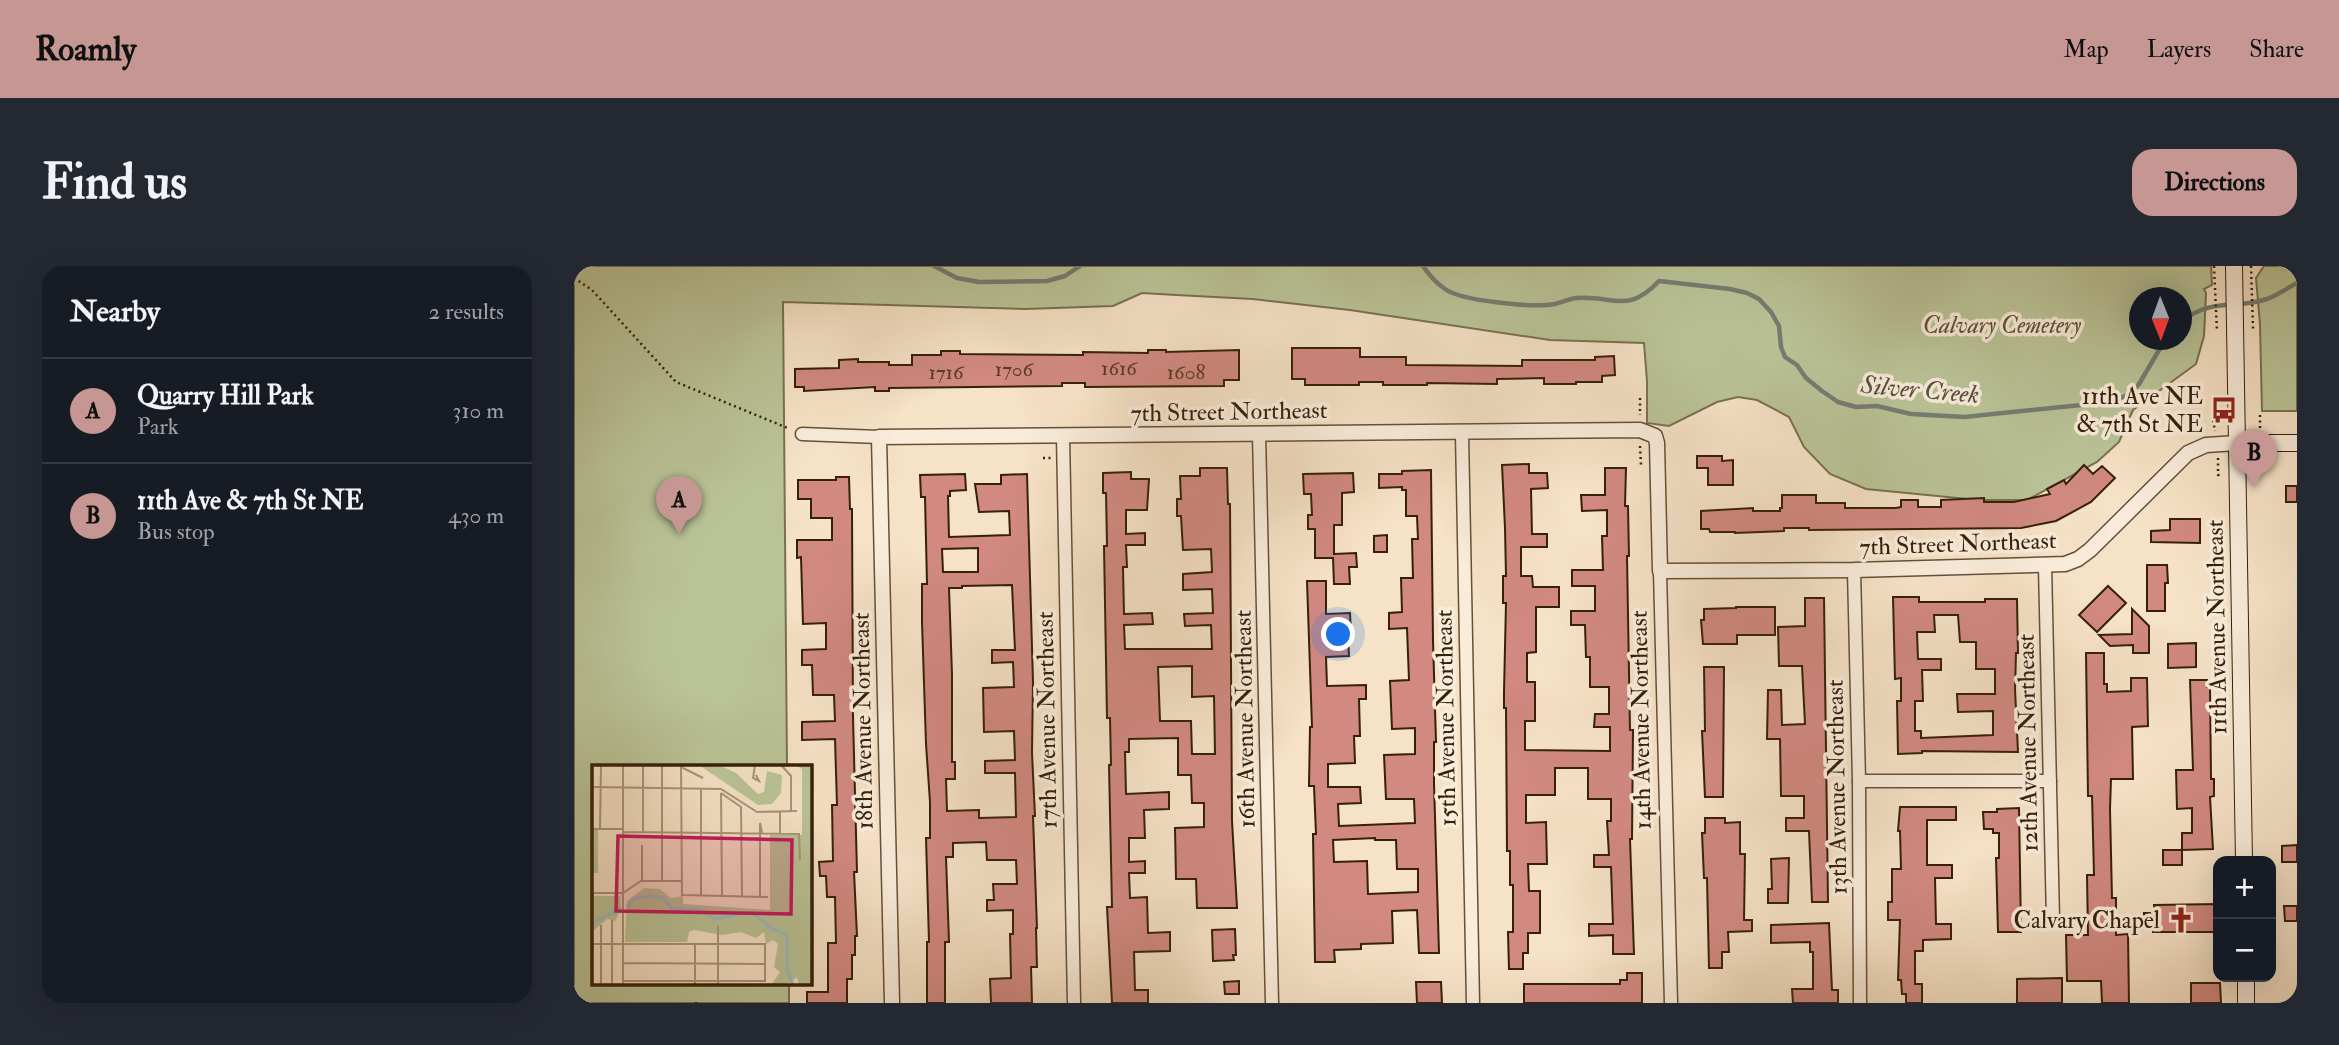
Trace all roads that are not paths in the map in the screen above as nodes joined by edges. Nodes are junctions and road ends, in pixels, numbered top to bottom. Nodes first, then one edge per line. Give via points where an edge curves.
1 (2234, 266) edge
2 (1462, 433) junction
3 (802, 434) road end
4 (1259, 434) junction
5 (1063, 436) junction
6 (1655, 436) joint
7 (879, 437) junction
8 (2237, 443) junction
9 (2297, 443) edge
10 (2045, 566) junction
11 (1854, 570) junction
12 (1660, 571) junction
13 (1859, 781) junction
14 (2050, 781) junction
15 (2244, 856) edge
16 (2053, 920) dead end
17 (2246, 982) edge
18 (892, 1003) edge
19 (1074, 1003) edge
20 (1272, 1003) edge
21 (1473, 1003) edge
22 (1671, 1003) edge
23 (1860, 1003) edge
24 (2246, 1003) edge

1 - 8 main road, 11th Avenue Northeast
2 - 4 street, 7th Street Northeast
2 - 6 street, 7th Street Northeast via 1640,430
2 - 21 street, 15th Avenue Northeast
3 - 7 street, 7th Street Northeast
4 - 5 street, 7th Street Northeast
4 - 20 street, 16th Avenue Northeast
5 - 7 street, 7th Street Northeast
5 - 19 street, 17th Avenue Northeast
6 - 12 street, 14th Avenue Northeast
7 - 18 street, 18th Avenue Northeast
8 - 9 main road, 7th Street Northeast
8 - 10 street, 7th Street Northeast via 2206,445 2188,453 2090,550 2065,564
8 - 15 main road, 11th Avenue Northeast
10 - 11 street, 7th Street Northeast
10 - 14 street, 12th Avenue Northeast
11 - 12 street, 7th Street Northeast
11 - 13 street, 13th Avenue Northeast
12 - 22 street, 14th Avenue Northeast
13 - 14 street
13 - 23 street, 13th Avenue Northeast
14 - 16 street, 12th Avenue Northeast
17 - 24 main road

